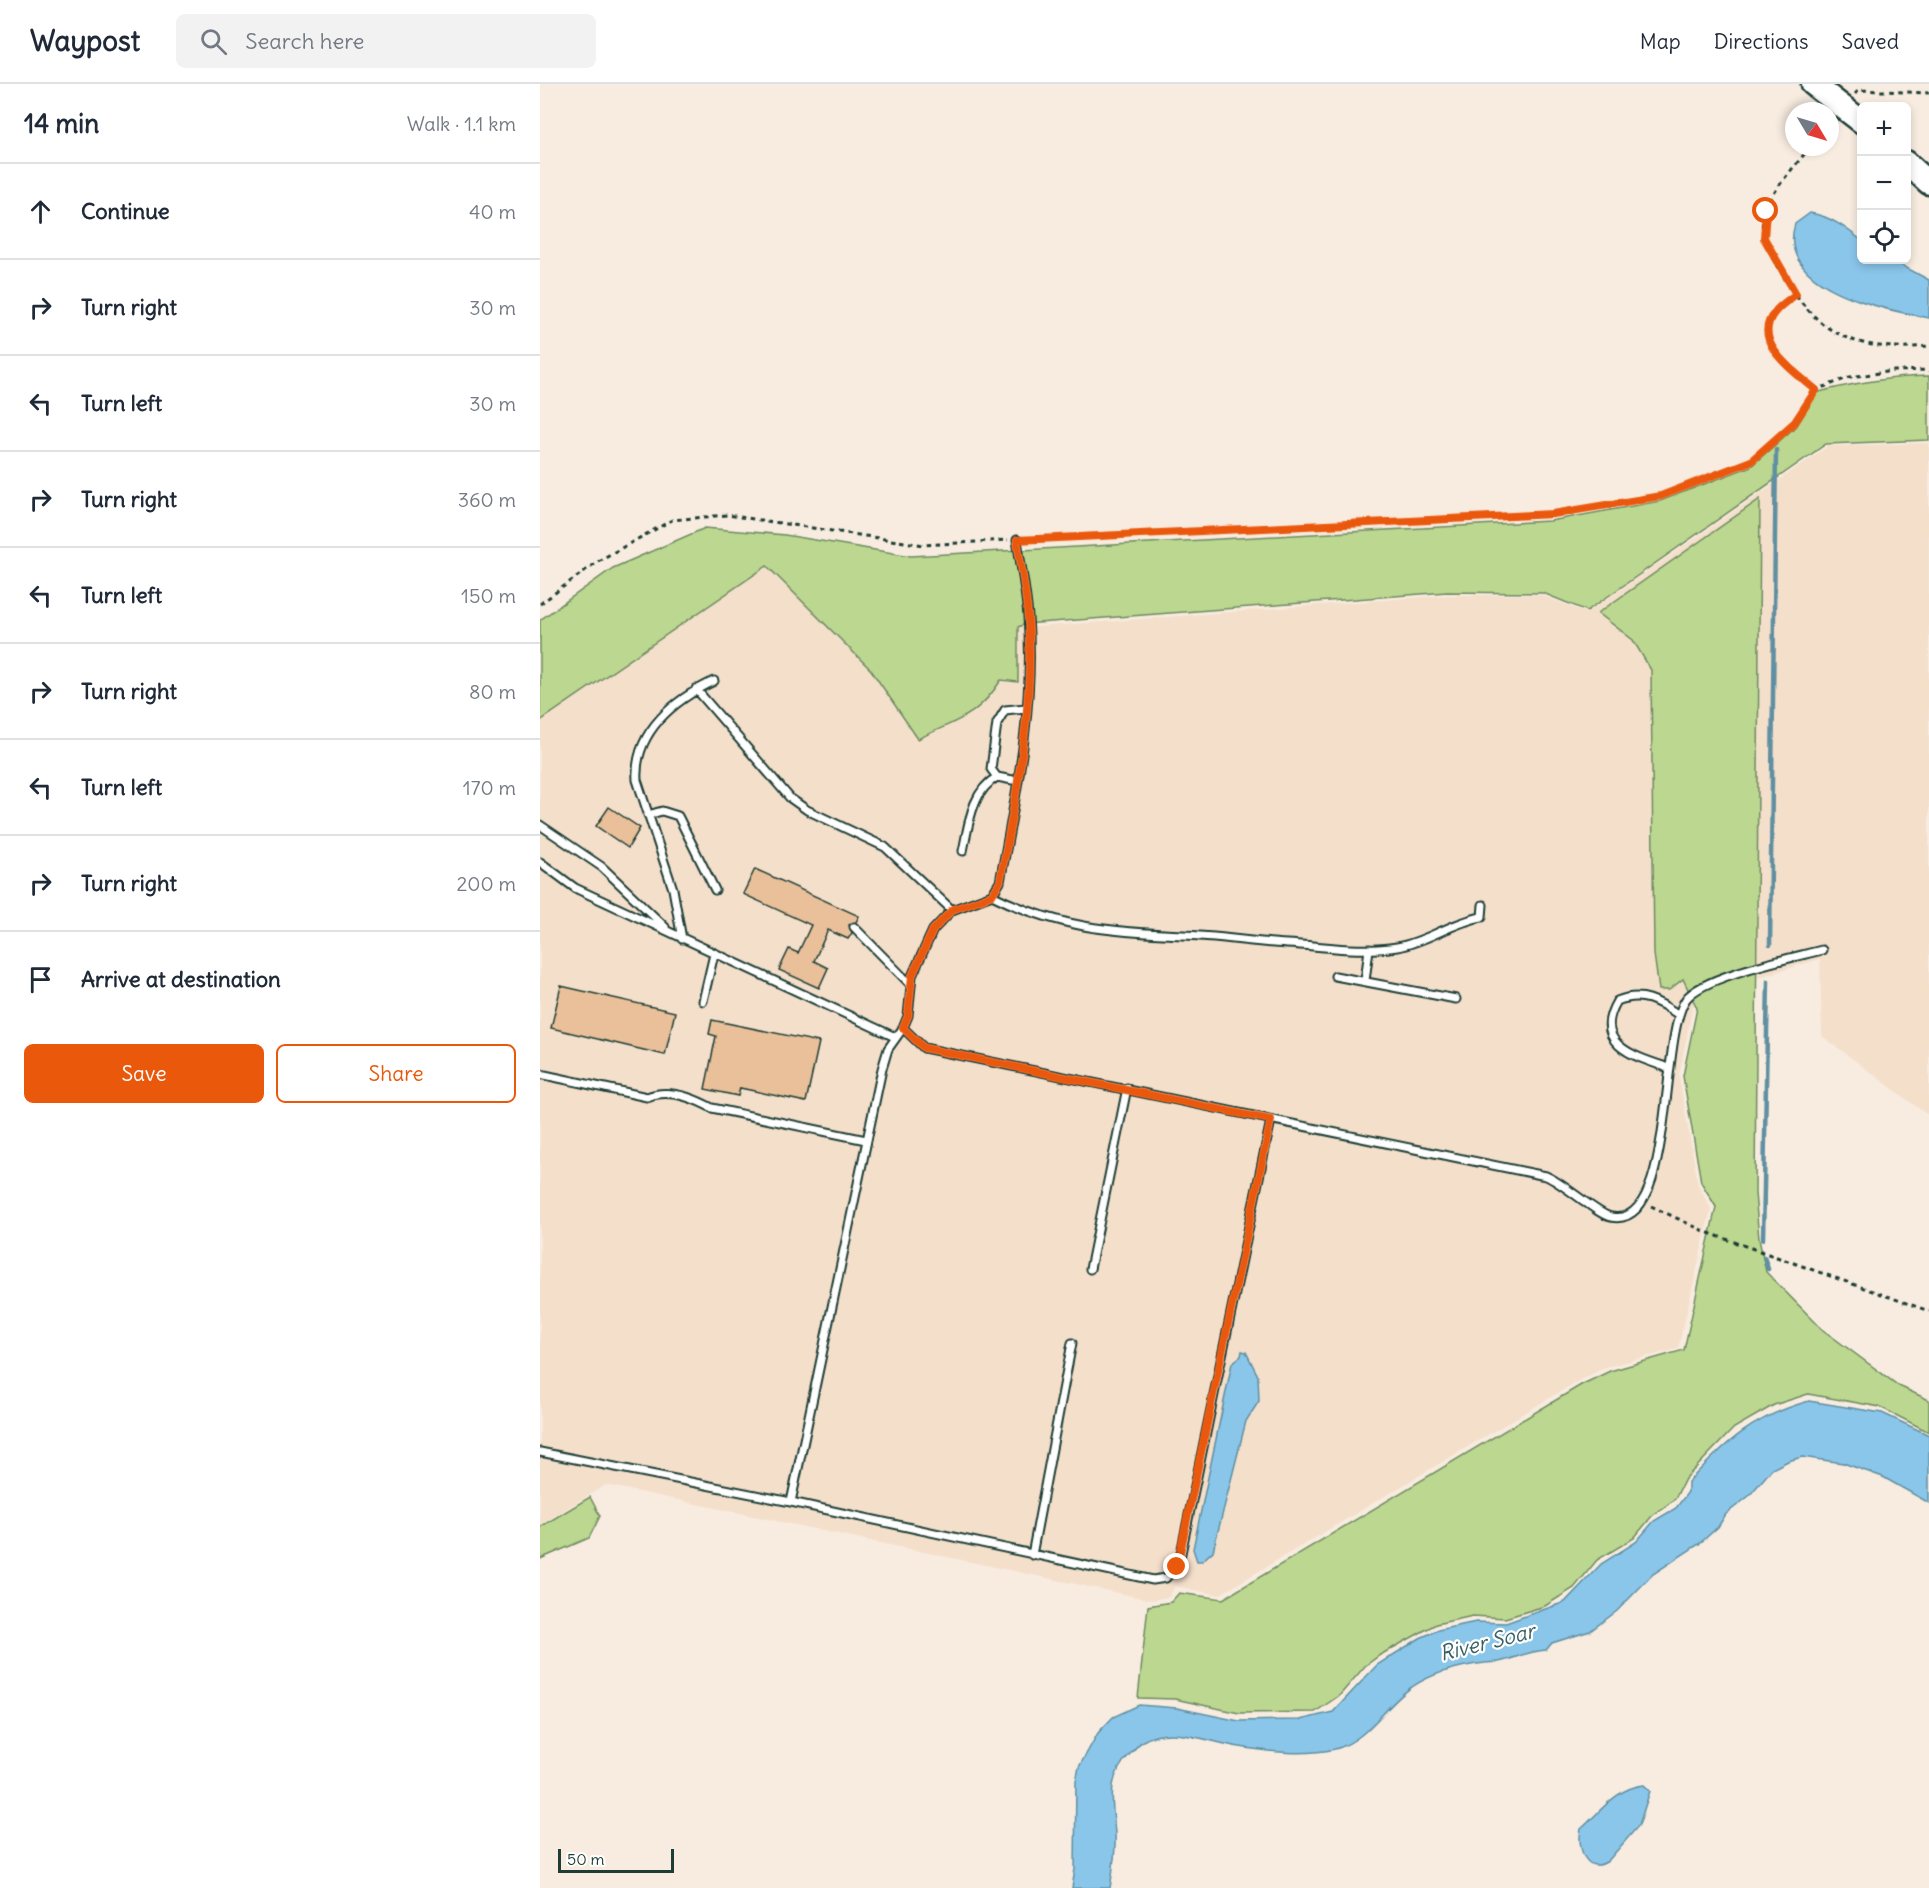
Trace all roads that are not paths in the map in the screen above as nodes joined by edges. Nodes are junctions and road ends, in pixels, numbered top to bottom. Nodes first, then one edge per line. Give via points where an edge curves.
1 (1813, 84) edge
2 (1857, 118) edge
3 (1911, 167) edge
4 (1929, 183) edge
5 (1017, 540) road end
6 (714, 681) dead end
7 (696, 690) junction
8 (1026, 708) junction
9 (997, 777) junction
10 (1018, 781) junction
11 (648, 814) junction
12 (540, 825) edge
13 (963, 851) dead end
14 (540, 862) edge
15 (715, 890) dead end
16 (992, 895) junction
17 (1483, 905) dead end
18 (952, 910) junction
19 (854, 927) dead end
20 (669, 931) junction
21 (682, 939) junction
22 (1369, 949) junction
23 (1822, 950) dead end
24 (714, 954) junction
25 (1335, 976) dead end
26 (1365, 981) junction
27 (910, 984) junction
28 (1456, 999) dead end
29 (703, 1001) dead end
30 (1679, 1015) junction
31 (903, 1028) junction
32 (895, 1037) junction
33 (1669, 1068) junction
34 (540, 1074) edge
35 (1127, 1088) junction
36 (1271, 1120) junction
37 (866, 1140) junction
38 (1090, 1269) dead end
39 (1072, 1343) dead end
40 (540, 1452) edge
41 (791, 1502) junction
42 (1032, 1555) junction

1 - 2 highway
3 - 4 highway
5 - 8 lane via 1028,619
6 - 7 lane
7 - 11 lane via 654,725 639,751 637,780
7 - 18 lane via 790,798 885,848
8 - 9 lane via 1005,710 997,723 991,769
8 - 10 lane
9 - 10 lane
9 - 13 lane via 984,784 976,798
10 - 16 lane via 1000,882
11 - 15 lane via 662,811 678,816
11 - 21 lane via 673,889
12 - 20 lane via 602,867
14 - 20 lane via 574,888
16 - 18 lane
16 - 22 lane via 1066,924 1147,935
17 - 22 lane via 1482,917 1467,919 1398,947
18 - 27 lane via 928,939
19 - 27 lane
20 - 21 lane
21 - 24 lane
22 - 26 lane
23 - 30 lane via 1710,981 1686,999
24 - 29 lane
24 - 32 lane
25 - 26 lane
26 - 28 lane
27 - 31 lane via 908,1016
30 - 33 lane
30 - 33 lane via 1643,995 1630,995 1617,1001 1608,1020 1613,1040 1624,1050
31 - 32 lane
31 - 35 lane via 924,1048
32 - 37 lane via 882,1069
33 - 36 lane via 1656,1176 1644,1202 1628,1216 1609,1217 1546,1176
34 - 37 lane via 647,1097 660,1092 696,1099 712,1108
35 - 36 lane
35 - 38 lane
36 - 42 lane via 1179,1563 1171,1575 1158,1581
37 - 41 lane
39 - 42 lane
40 - 41 lane
41 - 42 lane

